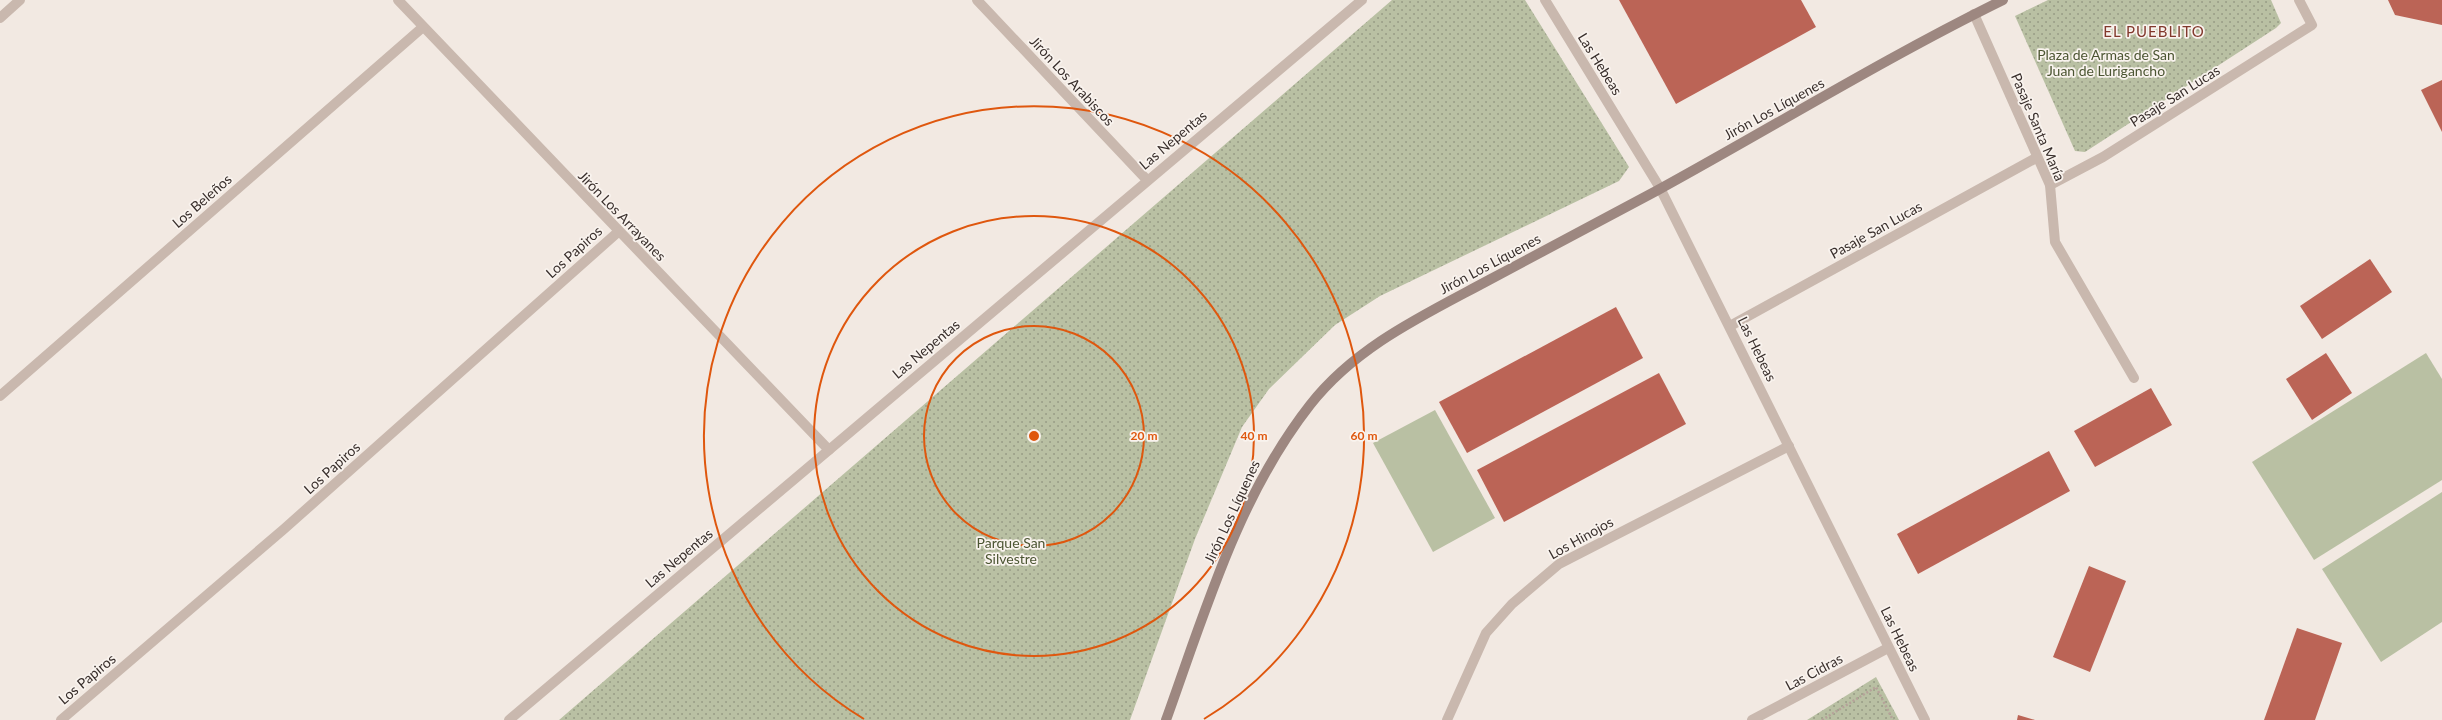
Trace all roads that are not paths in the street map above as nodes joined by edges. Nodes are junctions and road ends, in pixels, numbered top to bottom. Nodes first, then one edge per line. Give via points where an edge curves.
1 (20, 0) edge
2 (398, 0) edge
3 (977, 0) edge
4 (1362, 0) edge
5 (1545, 0) edge
6 (2003, 0) edge
7 (2299, 0) edge
8 (1974, 14) junction
9 (0, 18) edge
10 (423, 27) junction
11 (2036, 158) junction
12 (1147, 180) junction
13 (2050, 185) junction
14 (1660, 188) junction
15 (618, 232) junction
16 (1730, 326) junction
17 (2134, 378) dead end
18 (0, 396) edge
19 (1789, 446) junction
20 (829, 450) junction
21 (1888, 648) junction
22 (61, 720) edge
23 (509, 720) edge
24 (1166, 720) edge
25 (1447, 720) edge
26 (1752, 720) edge
27 (1925, 720) edge

1 - 9 street
2 - 10 street, Jirón Los Arrayanes
3 - 12 street, Jirón Los Arabiscos
4 - 12 street, Las Nepentas
5 - 14 street, Las Hebeas
6 - 8 street, Jirón Los Líquenes
7 - 13 street, Pasaje San Lucas via 2312,25 2103,158
8 - 11 street, Pasaje Santa María
8 - 14 street, Jirón Los Líquenes
10 - 15 street, Jirón Los Arrayanes
10 - 18 street, Los Beleños
11 - 13 street, Pasaje Santa María
11 - 16 street, Pasaje San Lucas
12 - 20 street, Las Nepentas
13 - 17 street, Pasaje Santa María via 2055,242
14 - 16 street, Las Hebeas
14 - 24 street, Jirón Los Líquenes via 1396,330 1352,362 1312,403 1279,448 1225,557
15 - 20 street, Jirón Los Arrayanes
15 - 22 street, Los Papiros via 284,529
16 - 19 street, Las Hebeas
19 - 21 street, Las Hebeas
19 - 25 street, Los Hinojos via 1559,564 1512,604 1486,633
20 - 23 street, Las Nepentas
21 - 26 street, Las Cidras
21 - 27 street, Las Hebeas

